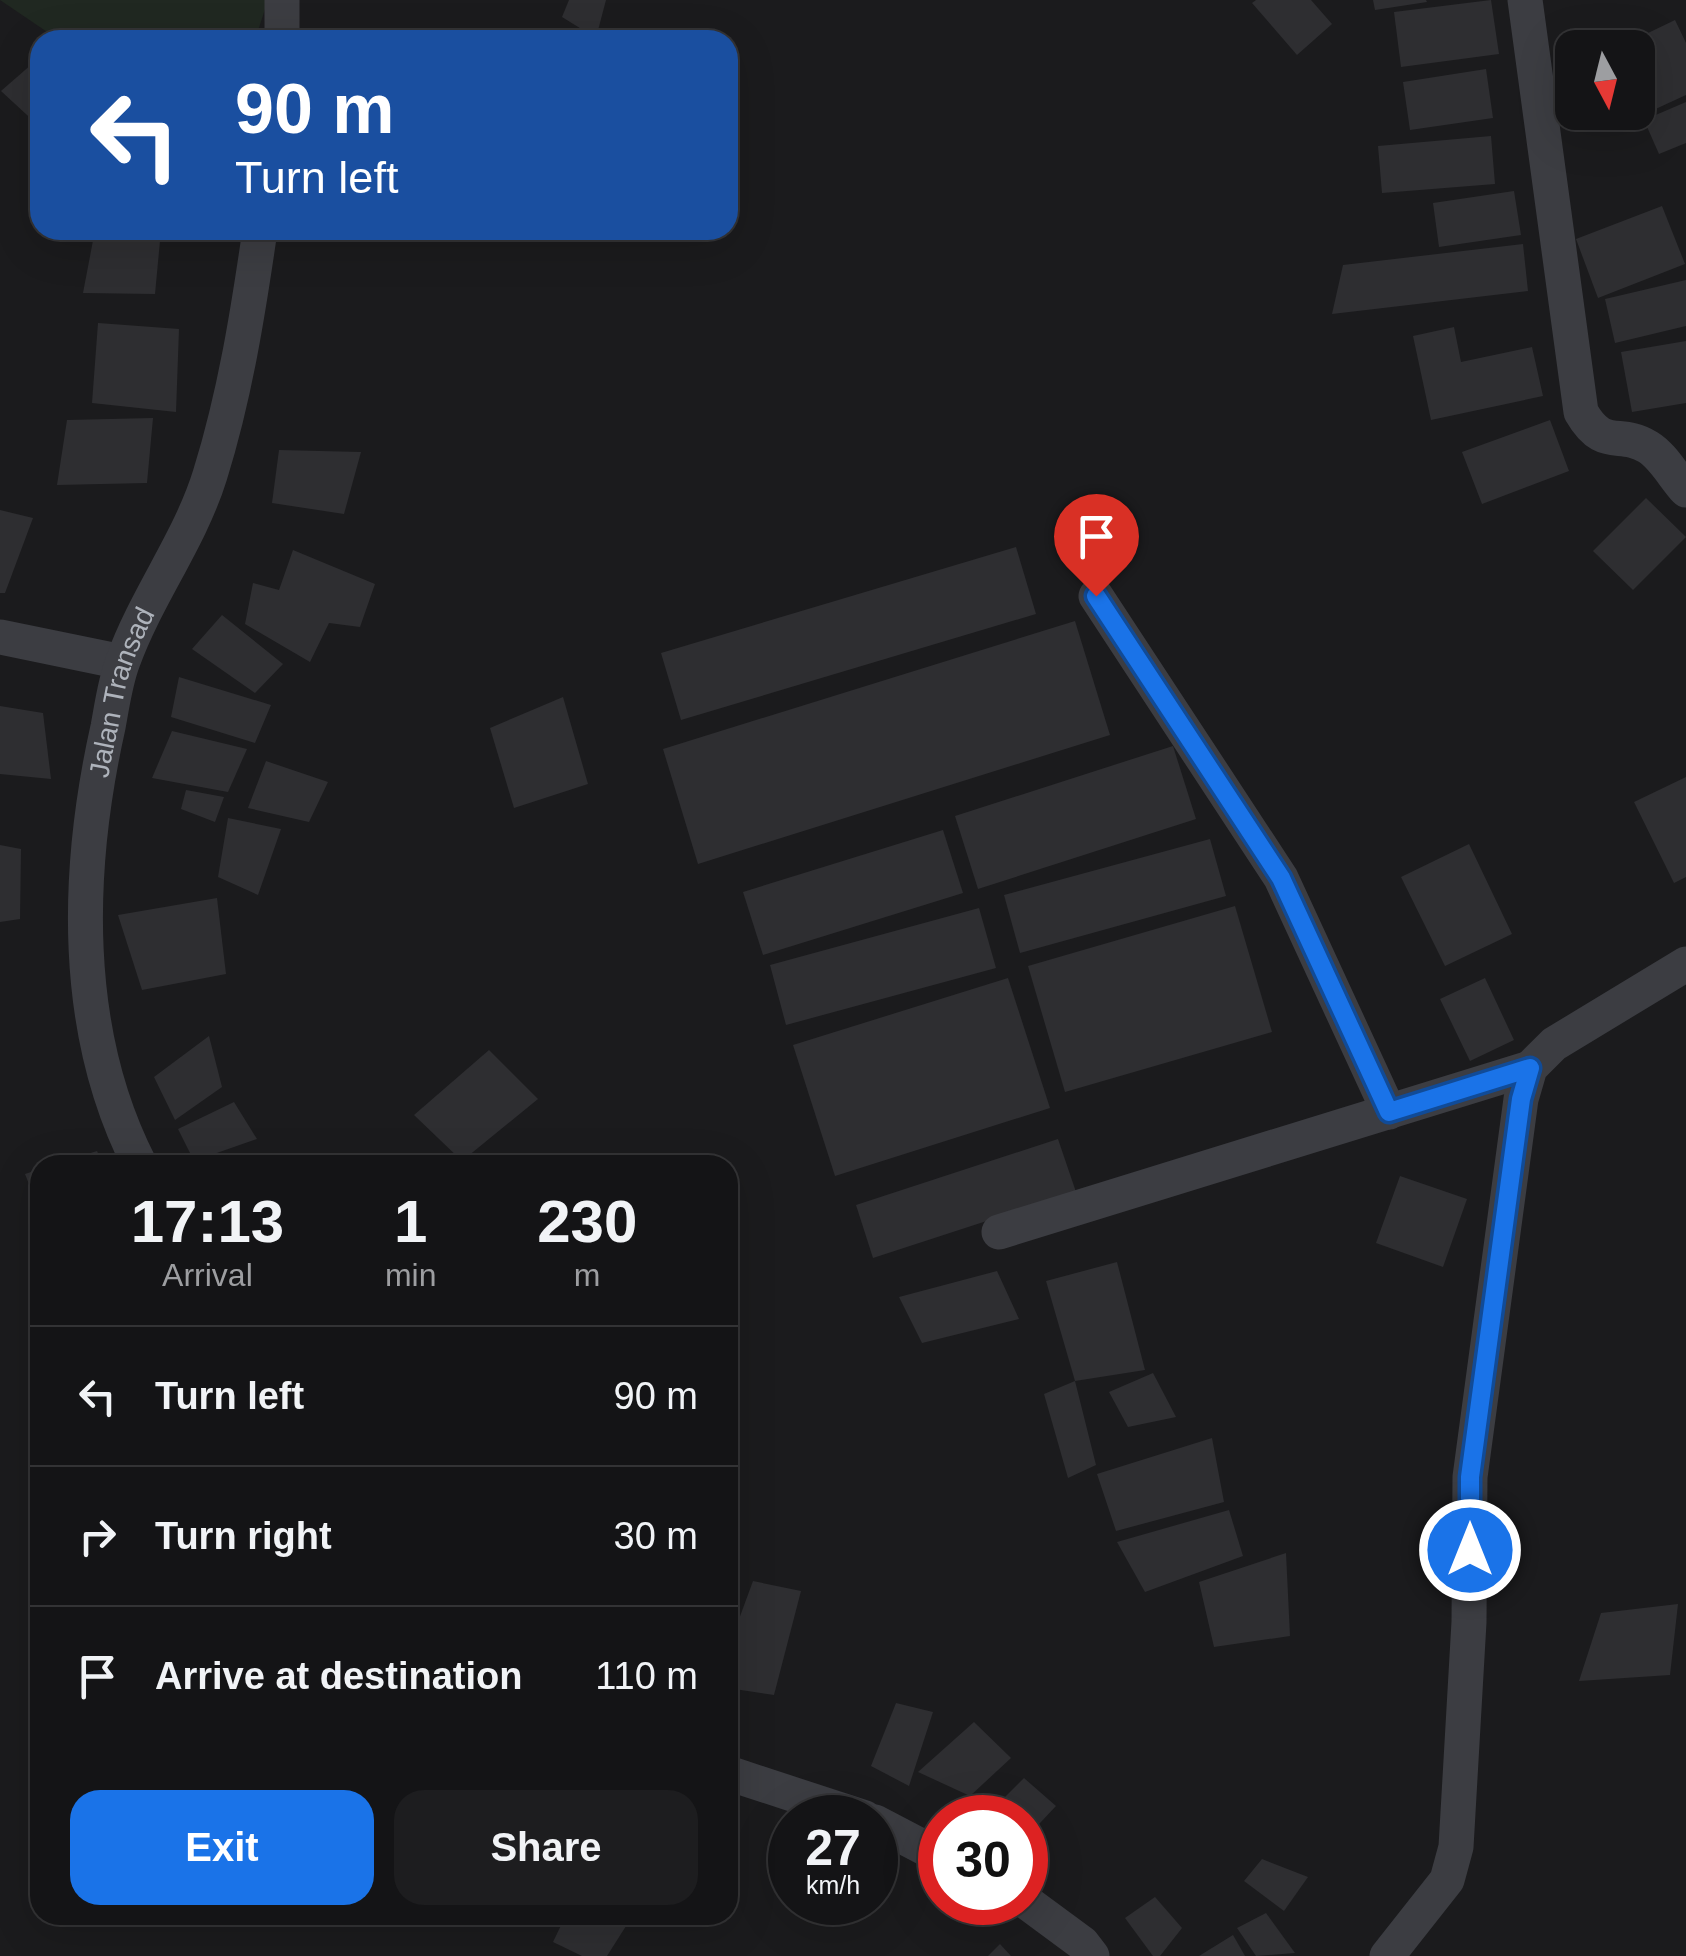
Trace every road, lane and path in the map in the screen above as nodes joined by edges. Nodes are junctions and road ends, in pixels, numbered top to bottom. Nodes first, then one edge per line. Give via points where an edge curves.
1 (282, 0) edge
2 (1525, 0) edge
3 (282, 30) edge
4 (259, 240) edge
5 (1686, 490) edge
6 (1096, 596) dead end
7 (0, 636) edge
8 (122, 662) junction
9 (1686, 964) edge
10 (1530, 1068) junction
11 (1389, 1112) junction
12 (135, 1155) edge
13 (999, 1232) dead end
14 (738, 1776) edge
15 (795, 1795) edge
16 (1048, 1918) edge
17 (1092, 1956) edge
18 (1386, 1956) edge

1 - 3 street
2 - 5 street via 1582,412 1604,438 1652,449
4 - 8 street, Jalan Transad via 243,348 210,479
6 - 11 street via 1281,878
7 - 8 street
8 - 12 street, Jalan Transad via 90,808 83,951 106,1068
9 - 10 street via 1578,1026
10 - 11 street
10 - 18 street via 1470,1477 1456,1847 1447,1880
11 - 13 street
14 - 15 street
16 - 17 street

